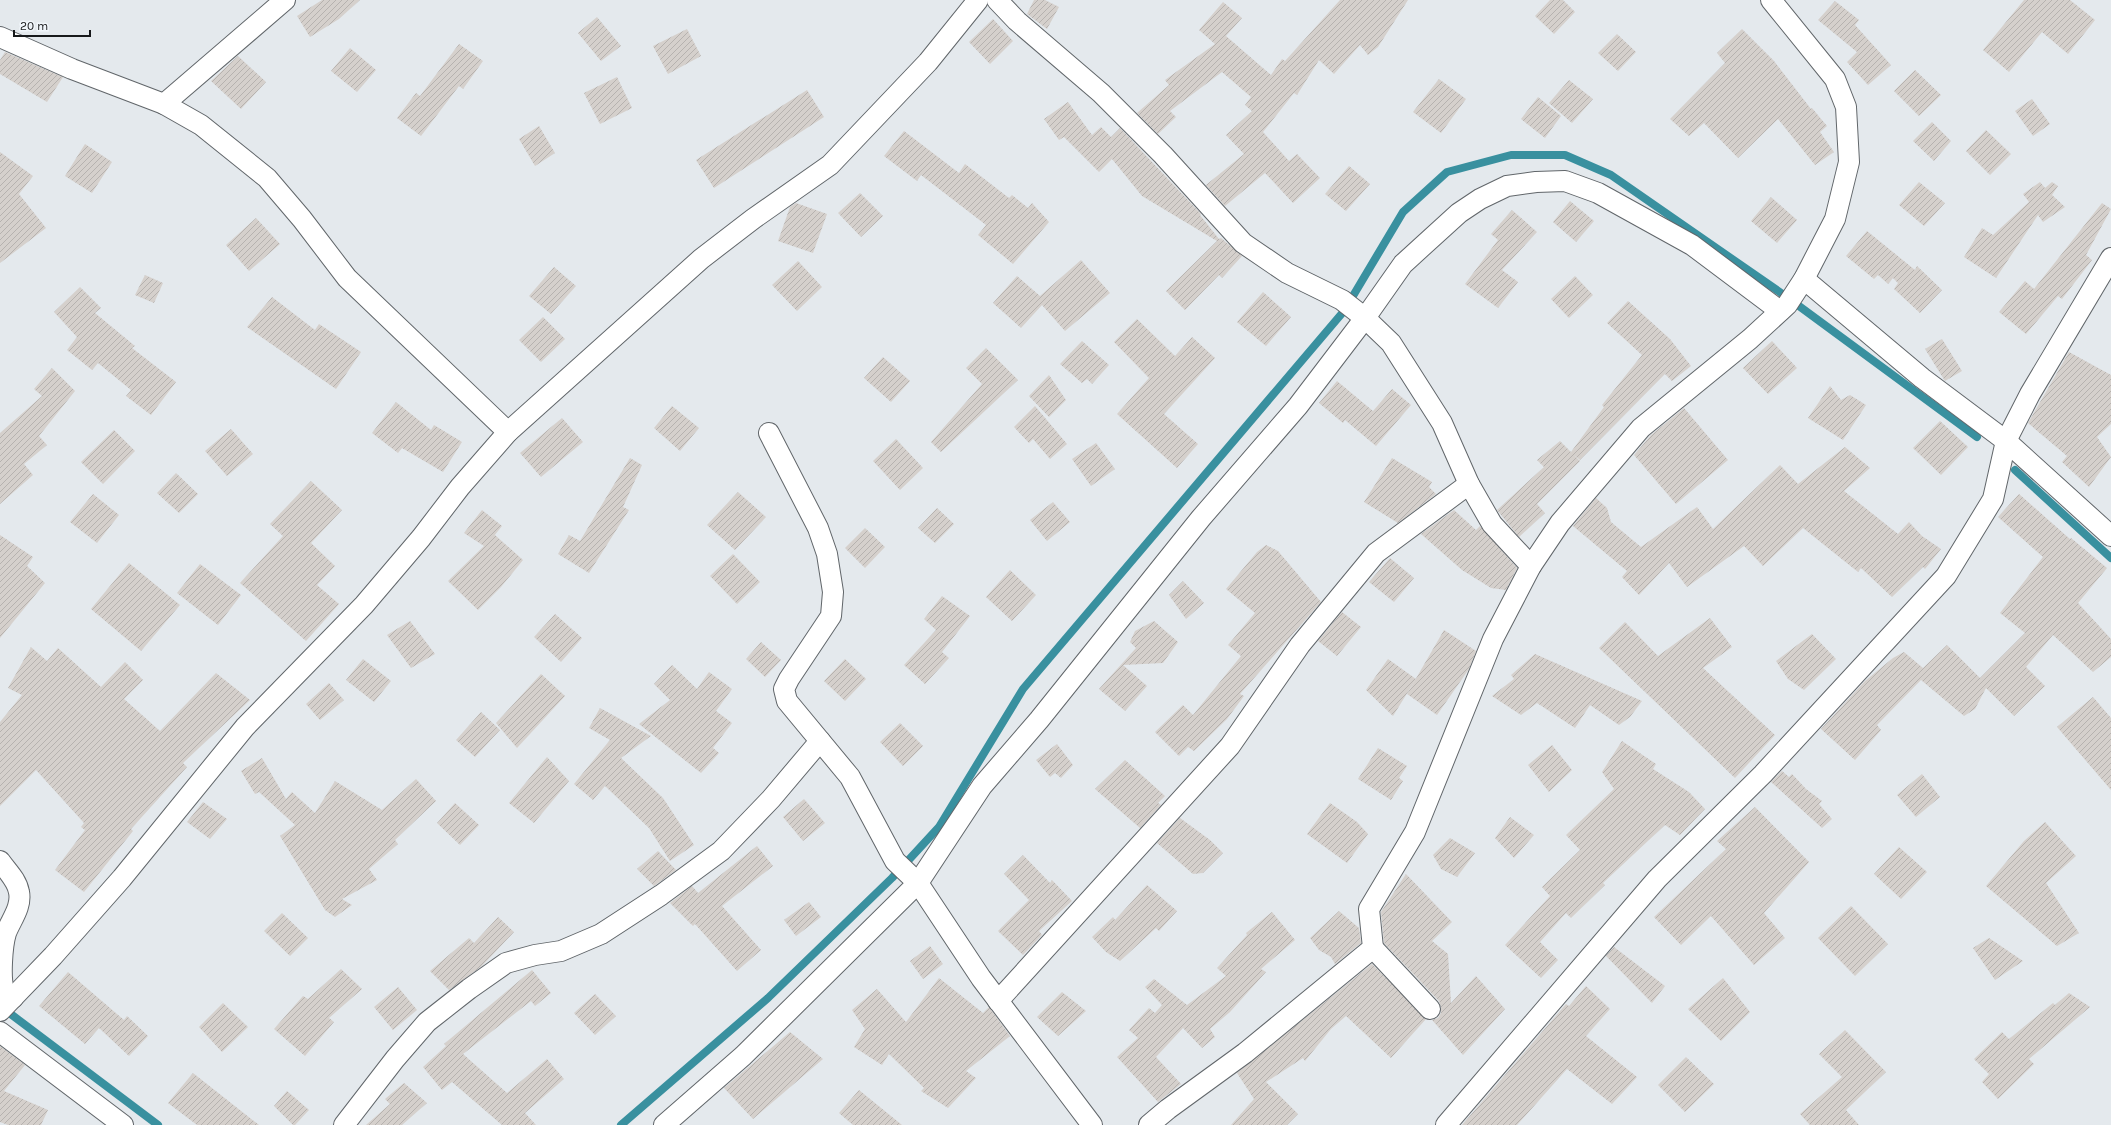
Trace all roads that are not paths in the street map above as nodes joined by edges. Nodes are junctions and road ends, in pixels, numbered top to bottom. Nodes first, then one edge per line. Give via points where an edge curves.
1 (285, 0) edge
2 (978, 0) edge
3 (997, 0) edge
4 (1771, 0) edge
5 (0, 37) edge
6 (164, 104) junction
7 (2111, 258) edge
8 (1792, 296) junction
9 (1354, 309) junction
10 (508, 432) junction
11 (769, 433) dead end
12 (2006, 441) junction
13 (1469, 484) junction
14 (2111, 536) edge
15 (1531, 566) junction
16 (820, 741) junction
17 (0, 861) edge
18 (914, 879) junction
19 (1373, 948) junction
20 (998, 1001) junction
21 (7, 1005) edge
22 (1430, 1009) dead end
23 (0, 1032) edge
24 (122, 1125) edge
25 (344, 1125) edge
26 (664, 1125) edge
27 (1092, 1125) edge
28 (1149, 1125) edge
29 (1446, 1125) edge

1 - 6 street
2 - 10 street via 928,62 830,165 753,218 701,258
3 - 9 street via 1017,21 1106,98 1163,155 1243,242 1287,272
4 - 8 street via 1835,80 1846,107 1849,162 1835,218
5 - 6 street via 72,69
6 - 10 street via 201,125 268,178 347,278
7 - 12 street via 2030,394
8 - 9 street via 1598,193 1565,181 1507,186 1480,199 1459,213
8 - 12 street via 1922,378
8 - 15 street via 1750,339 1641,428 1560,523
9 - 13 street via 1391,343 1442,423
9 - 18 street via 1298,406 1201,518 1044,714 982,786
10 - 21 street via 364,605 245,727 122,878
11 - 16 street via 818,528 827,554 833,592 831,616 784,689 787,701
12 - 14 street
12 - 29 street via 1993,499 1946,576 1763,774 1657,879
13 - 15 street via 1492,524
13 - 20 street via 1376,553 1300,645 1230,746
15 - 19 street via 1493,639 1415,832 1369,909
16 - 18 street via 850,777 895,861
16 - 25 street via 771,800 721,851 661,895 601,934 567,948 506,963 427,1022
17 - 21 street via 14,880 19,892 19,903 6,933 1,960 0,981
18 - 20 street
18 - 26 street via 743,1056
19 - 22 street
19 - 28 street via 1245,1053
20 - 27 street
23 - 24 street

